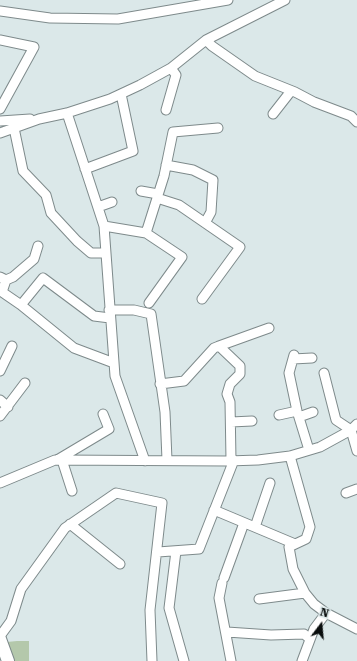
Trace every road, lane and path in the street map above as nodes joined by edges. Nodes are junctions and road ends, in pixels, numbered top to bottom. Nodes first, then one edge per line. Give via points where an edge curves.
1 (228, 0) edge
2 (285, 0) edge
3 (0, 11) edge
4 (0, 40) edge
5 (206, 40) junction
6 (171, 68) junction
7 (291, 91) junction
8 (121, 94) junction
9 (0, 109) edge
10 (166, 110) dead end
11 (68, 113) junction
12 (273, 114) dead end
13 (39, 119) junction
14 (0, 121) edge
15 (357, 122) edge
16 (14, 128) junction
17 (218, 128) dead end
18 (0, 133) edge
19 (166, 165) junction
20 (85, 169) junction
21 (141, 191) dead end
22 (158, 196) junction
23 (112, 202) dead end
24 (98, 207) junction
25 (205, 222) junction
26 (104, 226) junction
27 (146, 233) junction
28 (38, 246) dead end
29 (105, 253) junction
30 (3, 278) edge
31 (1, 294) edge
32 (202, 299) dead end
33 (149, 303) dead end
34 (21, 305) junction
35 (110, 314) junction
36 (269, 328) dead end
37 (12, 346) dead end
38 (219, 346) junction
39 (312, 358) dead end
40 (114, 363) junction
41 (0, 371) edge
42 (324, 373) dead end
43 (25, 383) dead end
44 (160, 384) junction
45 (0, 400) edge
46 (8, 407) junction
47 (313, 412) dead end
48 (103, 414) dead end
49 (298, 414) junction
50 (279, 415) dead end
51 (0, 416) edge
52 (252, 421) dead end
53 (231, 422) junction
54 (354, 427) edge
55 (309, 450) junction
56 (357, 451) edge
57 (290, 456) junction
58 (59, 460) junction
59 (145, 460) junction
60 (167, 460) junction
61 (232, 460) junction
62 (0, 483) edge
63 (270, 483) dead end
64 (357, 490) edge
65 (72, 491) dead end
66 (346, 493) dead end
67 (214, 510) junction
68 (244, 523) junction
69 (70, 524) junction
70 (255, 527) junction
71 (295, 544) junction
72 (176, 551) junction
73 (158, 552) dead end
74 (120, 564) dead end
75 (305, 593) junction
76 (259, 599) dead end
77 (326, 613) junction
78 (357, 629) edge
79 (227, 632) junction
80 (0, 638) edge
81 (310, 639) junction
82 (8, 661) edge
83 (152, 661) edge
84 (184, 661) edge
85 (231, 661) edge
86 (302, 661) edge

1 - 3 street via 118,19 50,18
2 - 5 street
4 - 9 street via 34,47
5 - 6 street
5 - 7 street via 255,76
6 - 8 street
6 - 10 street via 176,75
7 - 12 street
7 - 15 street via 351,116
8 - 11 street
8 - 20 street via 132,151
11 - 13 street
11 - 20 street
13 - 14 street
13 - 16 street
16 - 18 street
16 - 29 street via 23,171 46,195 51,213 91,253
17 - 19 street via 173,132
19 - 22 street
19 - 25 street via 193,170 213,180 211,212
20 - 24 street
21 - 22 street
22 - 25 street
22 - 27 street
23 - 24 street
24 - 26 street
25 - 32 street via 240,247
26 - 27 street
26 - 29 street
27 - 33 street via 185,259
28 - 30 street via 34,258 13,277
29 - 35 street
30 - 31 street
31 - 34 street
34 - 35 street via 43,278 94,316
34 - 40 street via 74,348
35 - 40 street
35 - 44 street via 134,310 151,314
36 - 38 street
37 - 41 street
38 - 44 street via 214,348 184,381
38 - 53 street via 240,366 240,374 230,384 227,394
39 - 49 street via 293,357 289,373
40 - 59 street via 115,376
42 - 54 street via 336,420
43 - 46 street
44 - 60 street via 165,412
45 - 46 street
46 - 51 street
47 - 49 street
48 - 58 street via 109,429
49 - 50 street
49 - 55 street
52 - 53 street
53 - 61 street
54 - 55 street via 320,447
54 - 56 street
55 - 57 street
57 - 61 street
57 - 71 street via 310,527 306,539
58 - 59 street
58 - 62 street
58 - 65 street
59 - 60 street
60 - 61 street
61 - 67 street
63 - 70 street
64 - 66 street
67 - 68 street
67 - 72 street via 199,549
68 - 70 street
68 - 79 street via 219,598
69 - 74 street
69 - 80 street via 21,589 11,621
69 - 83 street via 116,493 162,503 150,610
70 - 71 street
71 - 75 street via 289,547 293,569
72 - 73 street
72 - 84 street via 169,608
75 - 76 street
75 - 77 street
77 - 78 street
77 - 81 street
79 - 81 street via 304,634
79 - 85 street
80 - 82 street
81 - 86 street

